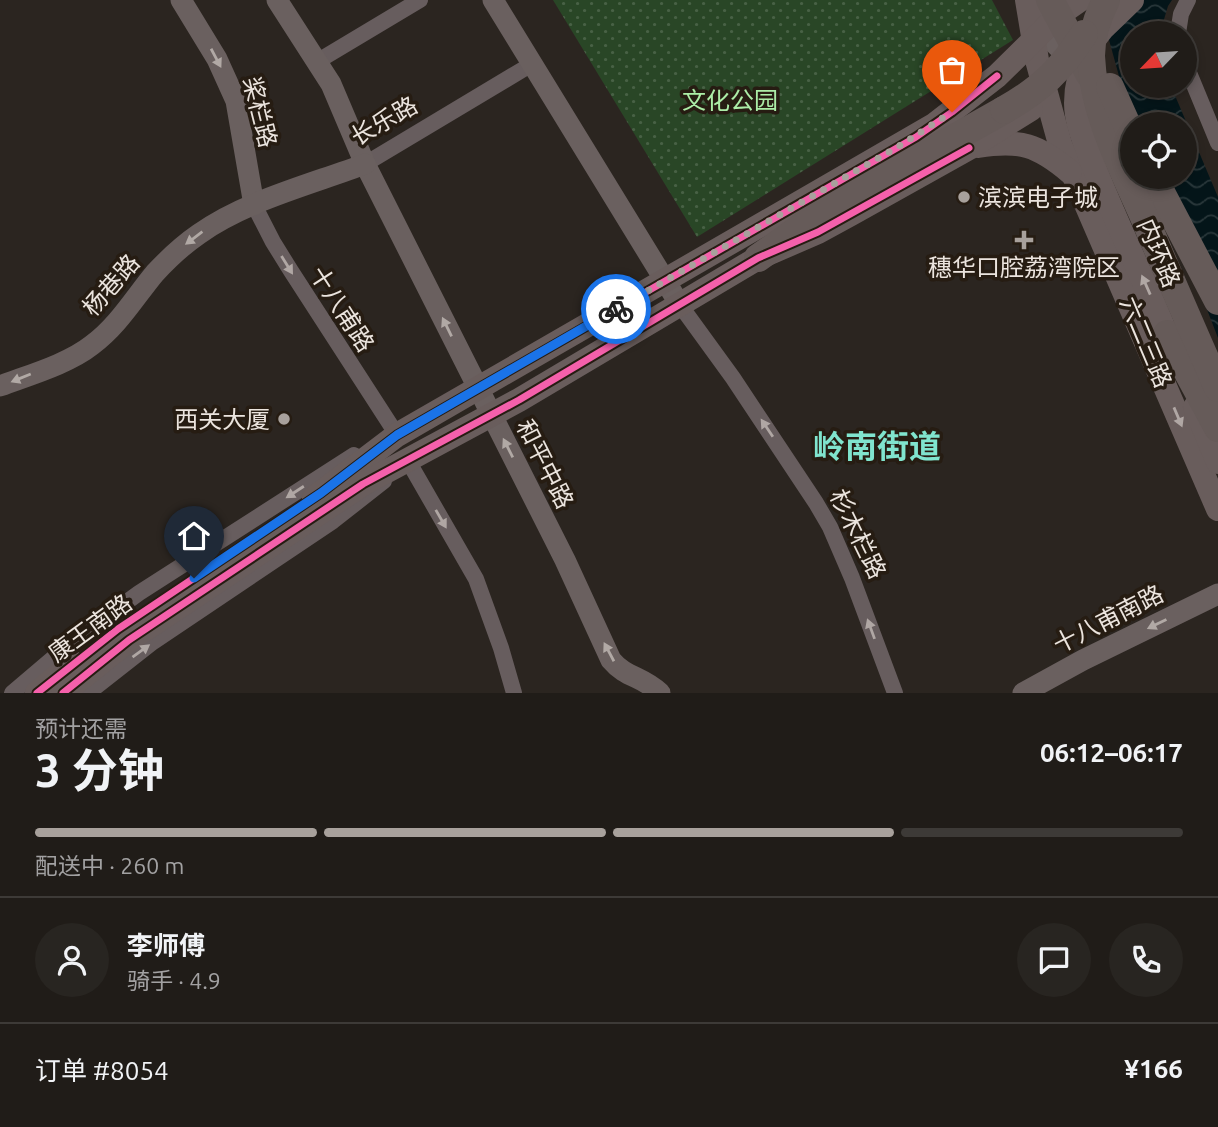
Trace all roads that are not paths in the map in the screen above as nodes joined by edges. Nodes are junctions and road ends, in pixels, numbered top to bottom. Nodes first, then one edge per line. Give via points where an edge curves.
1 (181, 0) edge
2 (277, 0) edge
3 (420, 0) edge
4 (493, 0) edge
5 (1028, 0) edge
6 (1050, 0) edge
7 (1082, 0) edge
8 (1188, 0) edge
9 (1110, 6) edge
10 (1180, 21) edge
11 (1042, 36) junction
12 (318, 61) junction
13 (532, 64) junction
14 (997, 76) junction
15 (1197, 91) edge
16 (1047, 98) junction
17 (1122, 112) edge
18 (1120, 129) edge
19 (1218, 143) edge
20 (969, 148) junction
21 (365, 164) junction
22 (1073, 175) junction
23 (1157, 189) edge
24 (254, 205) junction
25 (1100, 209) junction
26 (758, 258) junction
27 (665, 281) junction
28 (1218, 301) edge
29 (680, 305) junction
30 (1167, 334) junction
31 (0, 386) edge
32 (478, 388) junction
33 (1218, 388) edge
34 (491, 415) junction
35 (1218, 428) edge
36 (397, 435) junction
37 (407, 459) junction
38 (1218, 461) edge
39 (1218, 509) edge
40 (1218, 594) edge
41 (12, 693) edge
42 (37, 693) edge
43 (63, 693) edge
44 (88, 693) edge
45 (514, 693) edge
46 (660, 693) edge
47 (895, 693) edge
48 (1023, 693) edge

1 -> 24 street, 桨栏路 via 208,42 236,101
2 - 12 street, 和平中路
3 - 12 street
4 - 13 street
5 - 11 main road, 六二三路
5 - 14 main road via 1018,41
6 - 18 highway, bridge
7 - 11 main road via 1060,14
8 - 10 street
9 - 11 street via 1079,44 1064,49
9 - 16 main road, 康王南路
9 - 17 highway, bridge via 1091,15 1097,53
9 - 25 main road, 六二三路 via 1082,68 1076,102
9 - 26 highway, bridge via 1037,91 818,215
9 - 33 highway, 内环路, bridge via 1095,27 1091,46 1102,110 1123,170
11 - 14 main road
11 - 16 main road, 六二三路
12 - 21 street, 和平中路
13 - 21 street, 长乐路
13 - 27 street
14 - 27 main road, 康王南路 via 916,137
15 - 19 street
16 - 20 main road, 康王南路
16 - 22 main road, 六二三路
20 - 22 main road via 1027,145 1045,152
20 - 26 main road, 康王南路 via 818,232
21 - 24 street, 长乐路
32 -> 21 street, 和平中路
22 - 25 main road, 六二三路
23 - 28 highway, 内环路
24 -> 31 street, 杨巷路 via 212,225 176,252 92,346
24 -> 36 street, 十八甫路 via 290,271
30 -> 25 main road, 六二三路
25 -> 39 main road, 六二三路
26 - 29 main road, 康王南路
27 - 29 street
27 - 32 main road, 康王南路
29 - 34 main road, 康王南路
47 -> 29 street, 杉木栏路 via 852,578 816,503
30 - 35 highway
30 - 38 main road, 六二三路
32 - 34 street, 和平中路
32 - 36 main road, 康王南路
34 - 37 main road, 康王南路
46 -> 34 street, 和平中路 via 648,682 621,671 611,660
36 -> 41 street, 康王南路 via 346,460 139,593
36 - 42 main road, 康王南路 via 312,499 118,629
37 - 43 main road, 康王南路 via 337,500 150,625
44 -> 37 street, 康王南路 via 153,642 355,506
37 -> 45 street via 476,579
40 -> 48 street, 十八甫南路

